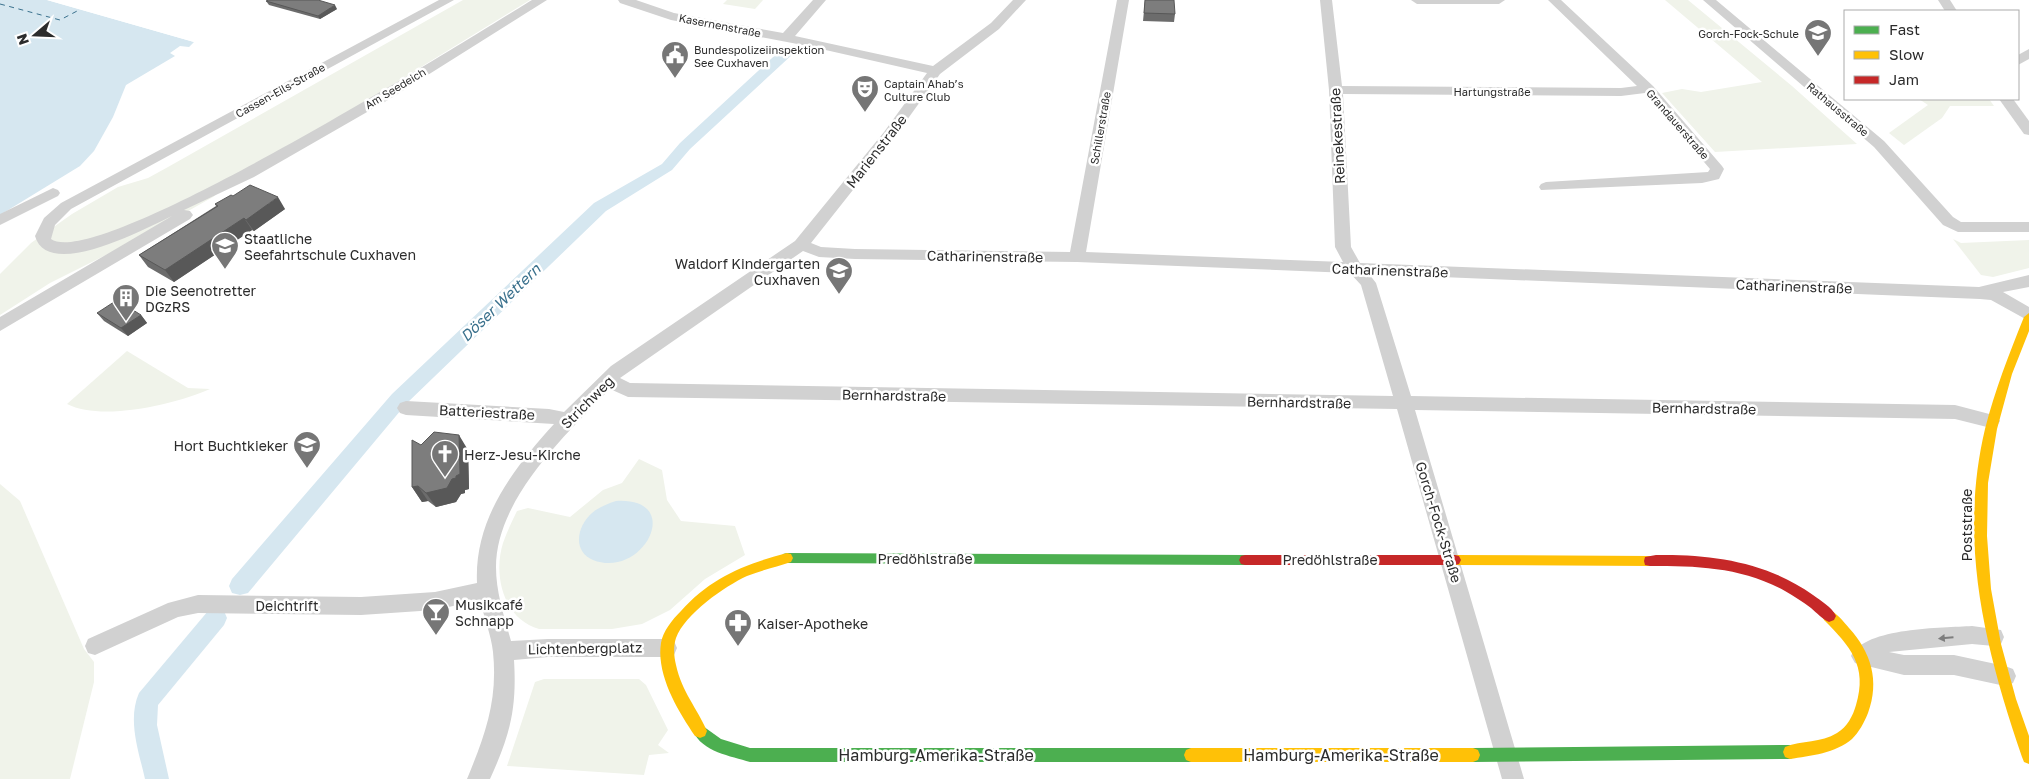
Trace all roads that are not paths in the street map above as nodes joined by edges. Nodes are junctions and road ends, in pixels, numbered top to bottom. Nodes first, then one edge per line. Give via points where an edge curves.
1 (448, 0) edge
2 (541, 0) edge
3 (624, 0) edge
4 (820, 0) edge
5 (1020, 0) edge
6 (1123, 0) edge
7 (1326, 0) edge
8 (1417, 0) edge
9 (1499, 0) edge
10 (1554, 0) edge
11 (1709, 0) edge
12 (786, 38) junction
13 (935, 71) junction
14 (1648, 89) junction
15 (1336, 90) junction
16 (2007, 100) edge
17 (2029, 131) edge
18 (248, 174) junction
19 (112, 180) joint
20 (1546, 187) dead end
21 (52, 193) dead end
22 (0, 220) edge
23 (2029, 227) edge
24 (801, 245) junction
25 (1078, 257) junction
26 (1356, 269) junction
27 (752, 280) joint
28 (2029, 281) edge
29 (1980, 293) junction
30 (2029, 316) edge
31 (0, 325) edge
32 (608, 380) junction
33 (1404, 404) junction
34 (406, 408) dead end
35 (568, 420) junction
36 (1991, 421) junction
37 (1451, 559) junction
38 (487, 589) junction
39 (1994, 637) junction
40 (95, 646) dead end
41 (667, 648) junction
42 (503, 651) junction
43 (1862, 656) junction
44 (2005, 676) junction
45 (1506, 755) junction
46 (2029, 757) edge
47 (478, 779) edge
48 (1513, 779) edge

1 - 19 street, Cassen-Eils-Straße
2 - 18 street, Am Seedeich via 383,97
3 - 12 street, Kasernenstraße via 671,16
4 - 12 street
5 - 13 street, Marienstraße via 995,26
6 - 25 street, Schillerstraße
7 - 15 street, Reinekestraße
8 - 9 street
10 - 14 street, Grandauerstraße
11 - 23 street, Rathausstraße via 1879,144 1948,221 1958,227
12 - 13 street, Kasernenstraße
13 - 24 street, Marienstraße via 889,136
14 - 15 street, Hartungstraße via 1621,92
14 - 20 street, Grandauerstraße via 1717,169 1714,176
15 - 26 street, Reinekestraße via 1343,247
16 - 17 street
18 - 19 street, Am Seedeich via 112,238 63,249 44,242 44,228 52,217
18 - 31 street, Am Seedeich
21 - 22 street
24 - 25 street, Catharinenstraße via 819,252 848,254
24 - 27 street, Marienstraße
25 - 26 street, Catharinenstraße
26 - 29 street, Catharinenstraße
26 - 33 street, Gorch-Fock-Straße via 1368,283
27 - 32 street, Strichweg
28 - 29 street, Catharinenstraße
29 - 30 street, Catharinenstraße via 1995,295
30 - 36 street, Poststraße
32 - 33 street, Bernhardstraße via 628,390
32 - 35 street, Strichweg
33 - 36 street, Bernhardstraße via 1954,412
33 - 37 street, Gorch-Fock-Straße
34 - 35 street, Batteriestraße via 549,416
35 - 38 street, Strichweg via 532,460 497,517 487,556
36 - 39 street, Poststraße via 1981,482 1979,548 1984,595
37 - 41 street, Predöhlstraße via 788,558 752,566 724,578 703,594 673,629
37 - 43 street, Predöhlstraße via 1704,561 1743,568 1782,582 1815,602
37 - 45 street, Gorch-Fock-Straße
38 - 40 street, Deichtrift via 435,601 362,606 198,604 175,609
38 - 42 street, Strichweg
39 -> 43 street via 1972,635 1888,642
39 - 44 street, Poststraße
41 - 42 street, Lichtenbergplatz
41 - 45 street, Hamburg-Amerika-Straße via 673,676 696,726 715,744 750,755
42 - 47 street, Strichweg via 505,694 500,722
43 - 44 street via 1904,664 1954,665
43 - 45 street, Hamburg-Amerika-Straße via 1867,686 1862,714 1847,734 1818,747 1787,753
44 - 46 street, Poststraße
45 - 48 street, Gorch-Fock-Straße

